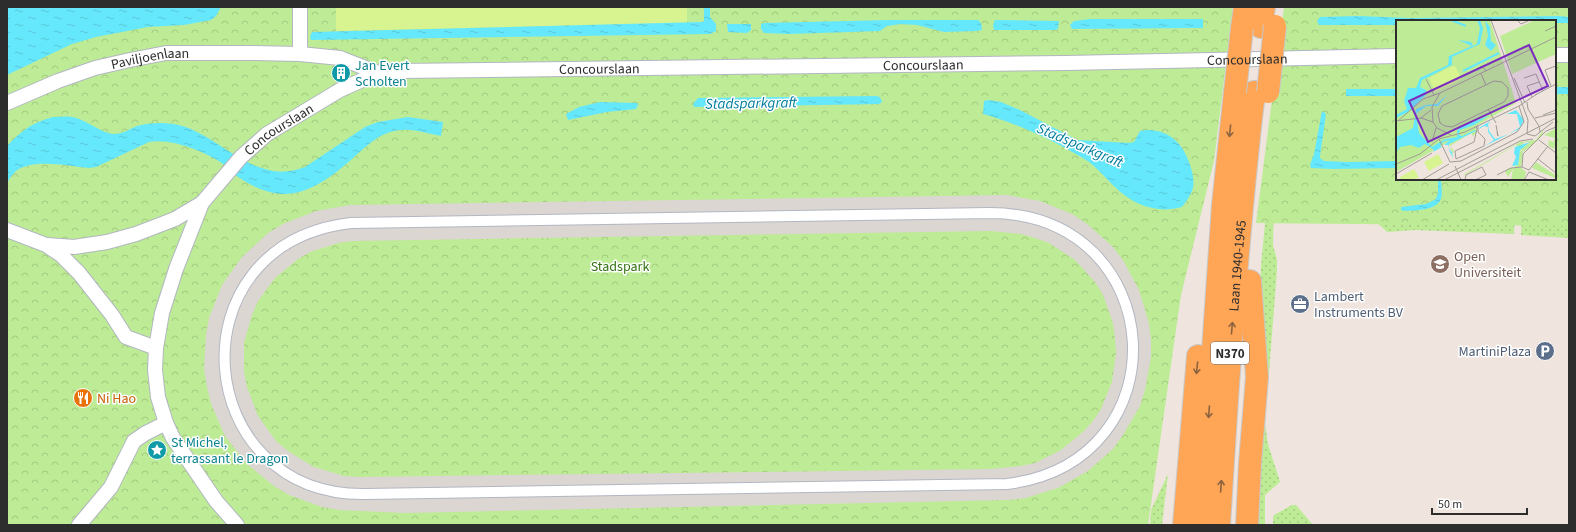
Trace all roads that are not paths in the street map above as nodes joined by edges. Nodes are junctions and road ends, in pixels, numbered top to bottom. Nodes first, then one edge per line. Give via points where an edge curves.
1 (300, 7) edge
2 (1261, 17) edge
3 (300, 43) junction
4 (1556, 55) edge
5 (1569, 55) edge
6 (1396, 56) edge
7 (378, 73) junction
8 (1252, 92) junction
9 (7, 103) edge
10 (202, 203) junction
11 (1223, 205) junction
12 (7, 230) edge
13 (46, 245) junction
14 (1250, 281) junction
15 (156, 348) junction
16 (166, 423) junction
17 (358, 494) joint
18 (79, 525) edge
19 (237, 525) edge
20 (1184, 525) edge
21 (1201, 525) edge
22 (1219, 525) edge
23 (1234, 525) edge
24 (1247, 525) edge

1 - 3 street
2 - 8 highway, Laan 1940-1945 / N370
3 - 7 street, Paviljoenlaan
3 - 9 street, Paviljoenlaan via 244,53 159,55 130,60 95,68
4 - 5 street
6 - 7 street, Concourslaan
7 - 10 street, Concourslaan via 340,90 267,134 240,157
8 -> 11 highway, Laan 1940-1945 / N370
8 - 14 highway, N370 via 1256,201
22 -> 8 highway, Laan 1940-1945 / N370
10 - 13 street via 175,219 122,238 74,247
10 - 15 street, Concourslaan via 164,306
11 -> 20 highway, N370 via 1199,346
11 -> 21 highway, Laan 1940-1945 / N370
12 - 13 street
13 - 15 street via 61,255 79,273 126,337
14 - 23 highway, N370
14 - 24 highway, N370 via 1257,377
15 - 16 street, Concourslaan via 158,397
16 - 18 street via 134,441 111,487
16 - 19 street, Concourslaan via 190,464
17 - 17 street via 1022,482 1052,474 1072,463 1090,449 1110,426 1124,400 1132,370 1134,339 1131,323 1114,278 1094,252 1053,225 1022,215 351,223 321,228 292,240 267,259 247,282 228,324 224,370 236,414 252,441 267,458 285,472 313,486 328,491

